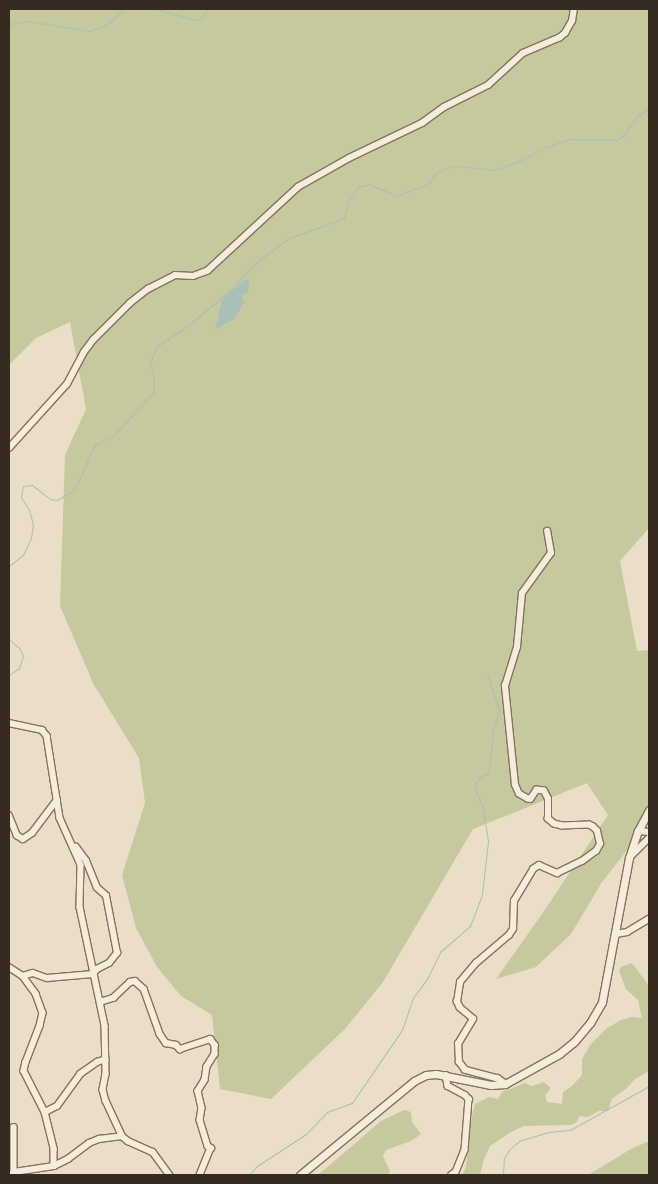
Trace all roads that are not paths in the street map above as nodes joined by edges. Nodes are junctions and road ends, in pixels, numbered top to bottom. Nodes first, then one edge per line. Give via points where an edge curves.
1 (574, 9) edge
2 (9, 448) edge
3 (548, 531) dead end
4 (9, 723) edge
5 (57, 800) junction
6 (649, 810) edge
7 (9, 815) edge
8 (638, 831) junction
9 (649, 832) edge
10 (649, 838) edge
11 (71, 842) junction
12 (629, 858) junction
13 (649, 919) edge
14 (616, 934) junction
15 (9, 967) edge
16 (93, 974) junction
17 (23, 976) junction
18 (100, 1002) junction
19 (106, 1058) junction
20 (446, 1075) junction
21 (505, 1084) junction
22 (44, 1112) junction
23 (14, 1127) dead end
24 (122, 1136) junction
25 (54, 1166) junction
26 (12, 1174) edge
27 (170, 1175) edge
28 (200, 1175) edge
29 (300, 1175) edge
30 (452, 1175) edge

1 - 2 street via 566,33 559,38 523,53 488,85 444,107 422,123 348,158 298,187 207,271 192,276 175,275 130,303 93,340 67,384
3 - 21 street via 550,553 522,593 517,647 506,686 516,785 519,794 528,799 537,790 544,791 548,799 548,819 562,826 594,827 600,844 582,861 557,873 539,865 533,869 514,901 513,929 504,942 476,963 460,982 457,1002 473,1019 458,1044 459,1062 472,1074 498,1079
4 - 5 street via 42,730 47,736
5 - 7 street via 32,833 23,839 17,836
5 - 11 street via 60,818
6 - 8 street
8 - 9 street
8 - 12 street
10 - 12 street
11 - 16 street via 81,865 80,907
11 - 16 street via 83,855 97,888 106,896 117,948 114,958
12 - 14 street
13 - 14 street via 627,932
14 - 21 street via 602,1002 590,1023 574,1042 558,1054
15 - 17 street
16 - 17 street via 47,978 34,973
16 - 18 street
17 - 22 street via 36,994 43,1014 24,1071
18 - 19 street
18 - 28 street via 113,998 130,982 136,981 144,989 166,1043 176,1044 180,1049 210,1039 215,1045 215,1054 198,1091 202,1108 200,1120 211,1148
19 - 22 street via 80,1074 57,1106
19 - 24 street via 103,1090
20 - 21 street via 491,1085
20 - 29 street via 426,1075 414,1081
20 - 30 street via 448,1086 469,1099 465,1150
22 - 25 street via 54,1149
23 - 26 street
24 - 25 street via 89,1143
24 - 27 street via 153,1152
25 - 26 street

